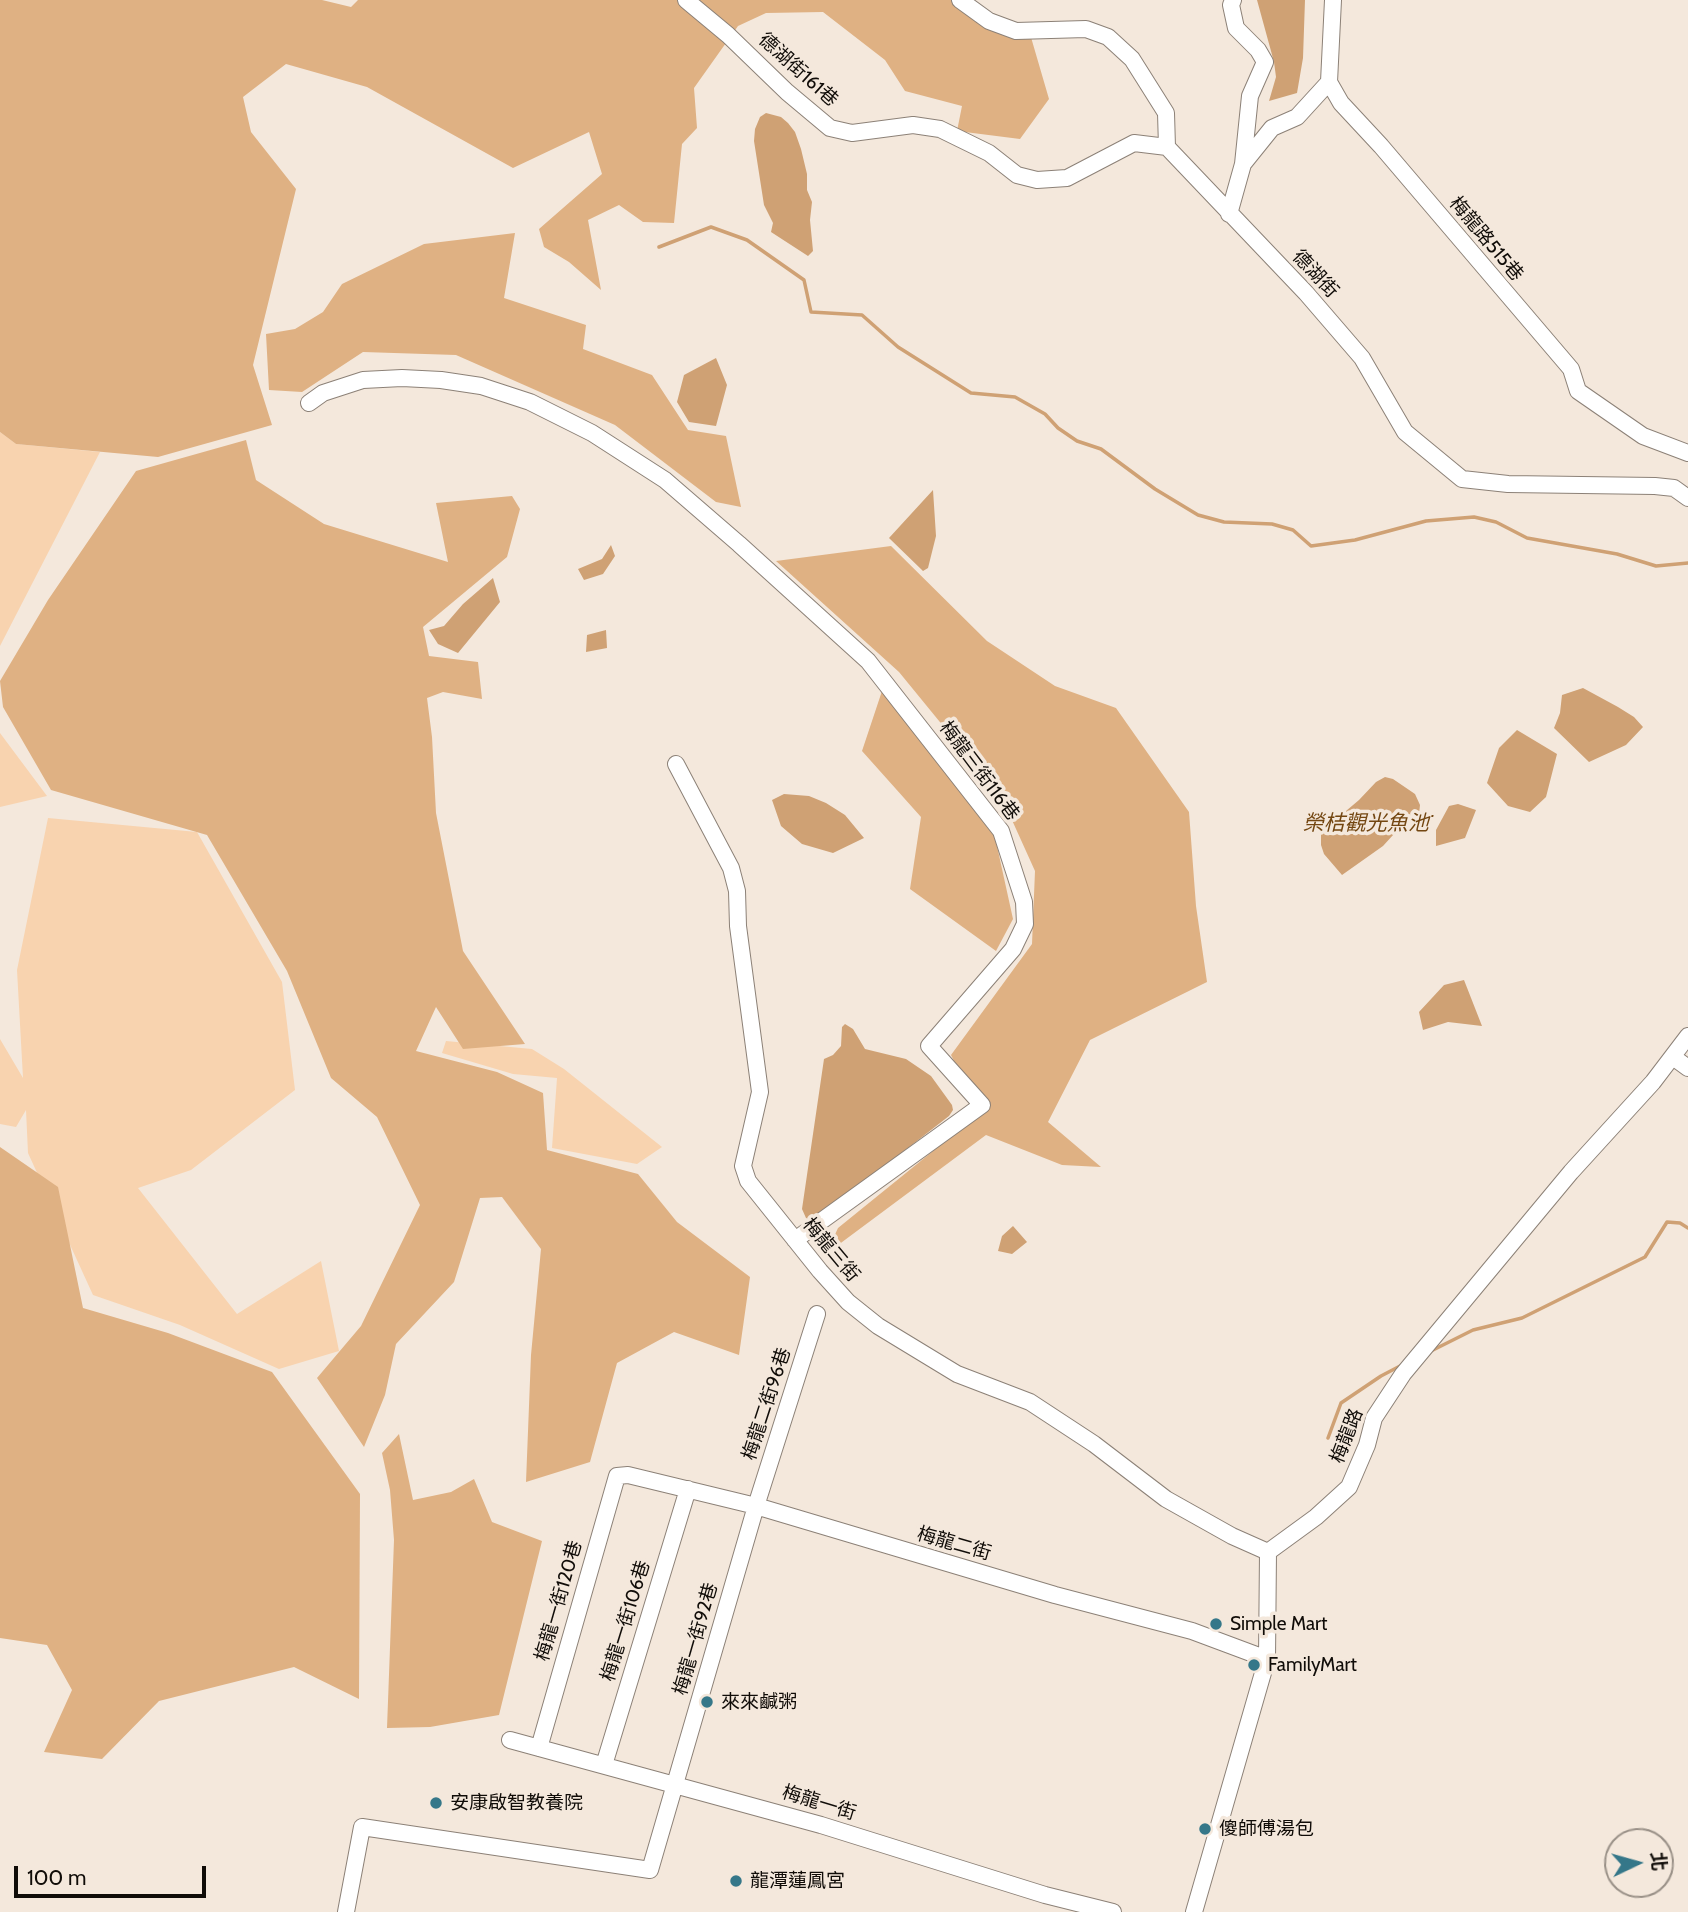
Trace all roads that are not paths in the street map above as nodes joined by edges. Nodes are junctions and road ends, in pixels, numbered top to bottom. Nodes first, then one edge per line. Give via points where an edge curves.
1 (686, 0) edge
2 (960, 0) edge
3 (1233, 0) edge
4 (1334, 0) edge
5 (1329, 82) junction
6 (1167, 147) junction
7 (1243, 164) junction
8 (1229, 214) junction
9 (309, 403) dead end
10 (1688, 453) edge
11 (1688, 498) edge
12 (676, 764) dead end
13 (1688, 1036) edge
14 (1673, 1057) junction
15 (1688, 1068) edge
16 (795, 1240) junction
17 (817, 1314) dead end
18 (628, 1475) joint
19 (688, 1489) junction
20 (757, 1506) junction
21 (1268, 1552) junction
22 (1267, 1659) junction
23 (510, 1740) dead end
24 (539, 1748) junction
25 (604, 1765) junction
26 (675, 1784) junction
27 (346, 1912) edge
28 (1114, 1912) edge
29 (1194, 1912) edge

1 - 6 street, 德湖街161巷 via 830,128 852,133 913,125 940,129 989,153 1017,175 1037,180 1067,178 1134,143
2 - 6 street via 989,21 1016,31 1086,29 1108,37 1132,59 1166,113
3 - 7 street via 1236,28 1265,62 1250,96
4 - 5 street
5 - 7 street via 1297,117 1272,128
5 - 10 street, 梅龍路515巷 via 1341,103 1571,369 1578,391 1643,436
6 - 8 street, 德湖街
7 - 8 street
8 - 11 street, 德湖街 via 1362,358 1405,432 1462,479 1655,486 1674,488
9 - 16 street, 梅龍三街116巷 via 323,393 363,380 402,378 481,386 530,402 592,433 665,480 868,661 1001,831 1024,901 1024,925 1013,949 929,1046 982,1104
12 - 16 street, 梅龍三街 via 731,869 737,891 737,926 760,1092 743,1166 748,1181
13 - 14 street, 梅龍路
14 - 15 street
14 - 21 street, 梅龍路 via 1405,1371 1374,1418 1349,1487
16 - 21 street, 梅龍三街 via 848,1301 878,1326 957,1374 1030,1402 1166,1499
17 - 20 street, 梅龍二街96巷
18 - 19 street, 梅龍二街
18 - 24 street, 梅龍一街120巷 via 617,1476
19 - 20 street, 梅龍二街
19 - 25 street, 梅龍一街106巷
20 - 22 street, 梅龍二街 via 1192,1631
20 - 26 street, 梅龍一街92巷
21 - 22 street
22 - 29 street
23 - 24 street, 梅龍一街
24 - 25 street, 梅龍一街
25 - 26 street, 梅龍一街
26 - 27 street, 梅龍一街92巷 via 650,1870 362,1827
26 - 28 street, 梅龍一街

